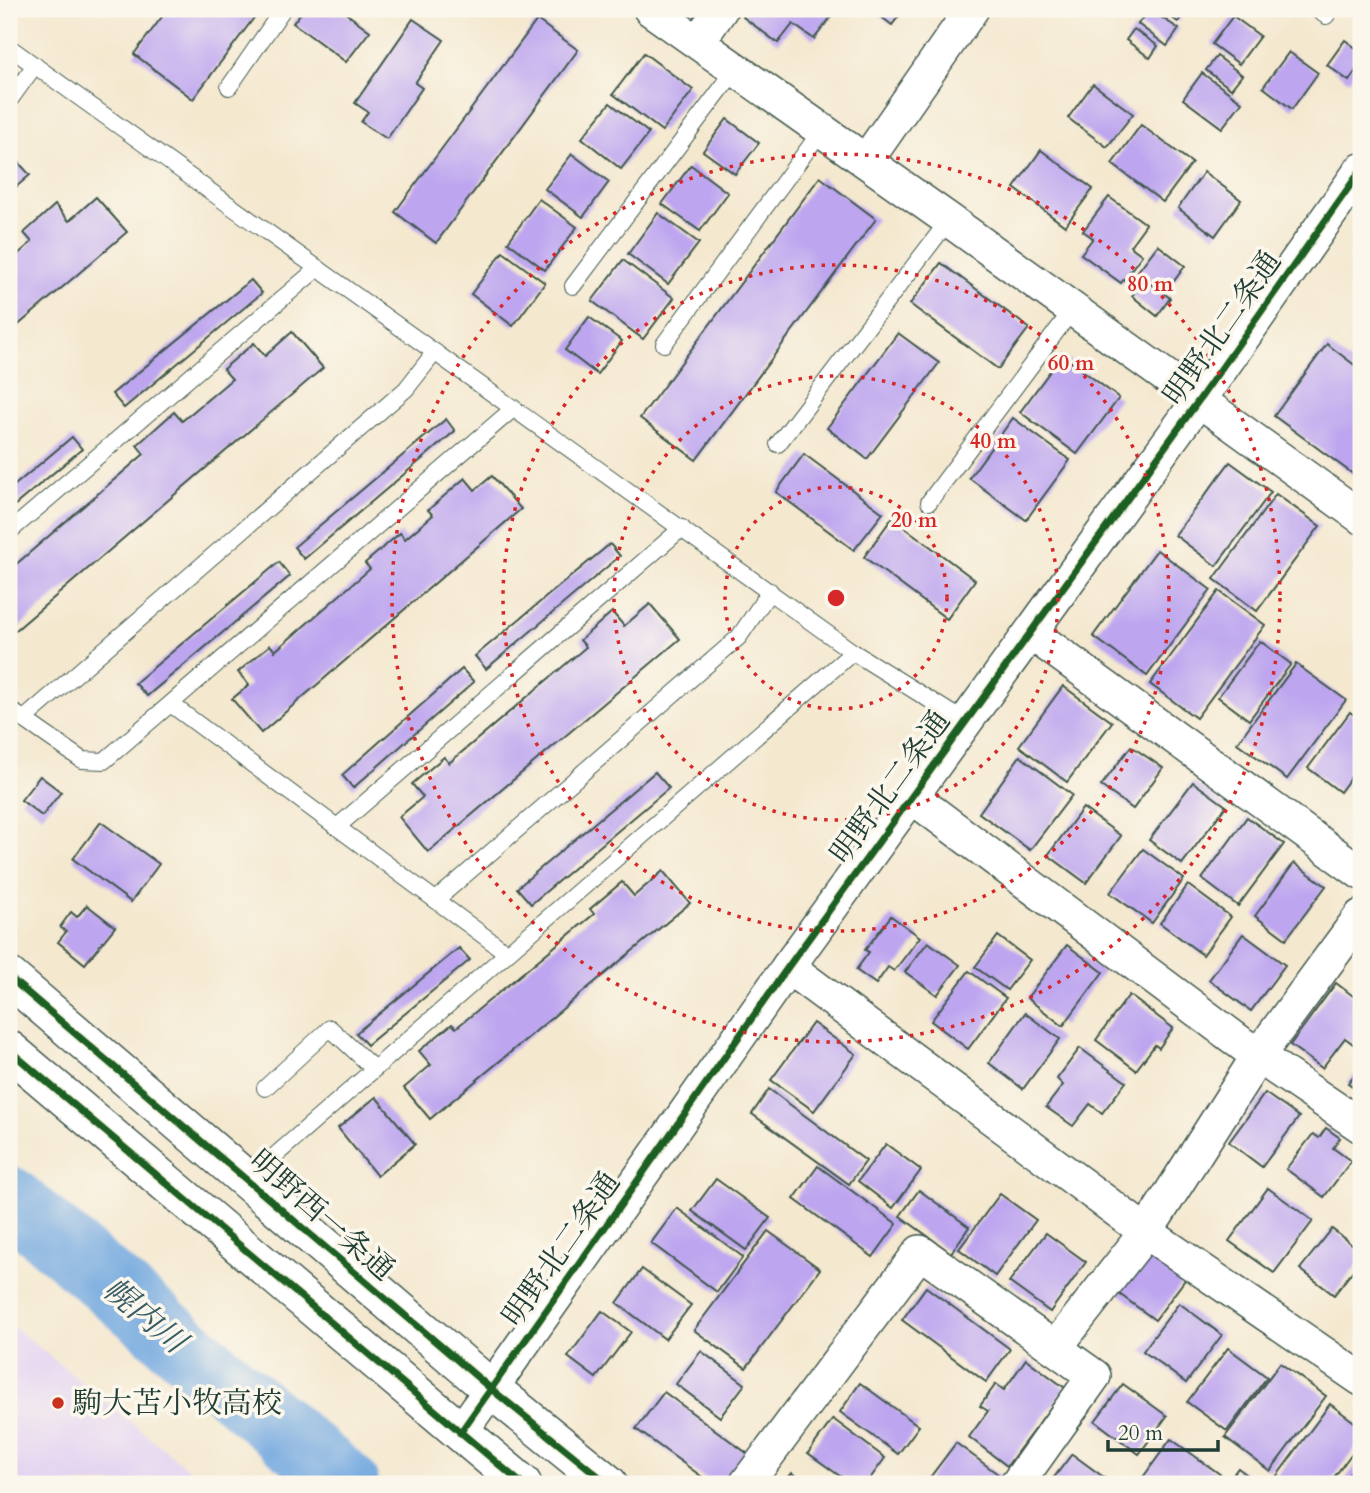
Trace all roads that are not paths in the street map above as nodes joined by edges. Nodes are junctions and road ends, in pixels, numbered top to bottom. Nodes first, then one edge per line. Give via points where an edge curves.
1 (283, 9) edge
2 (650, 9) edge
3 (721, 9) edge
4 (972, 9) edge
5 (1315, 9) edge
6 (1331, 9) edge
7 (698, 42) junction
8 (9, 47) edge
9 (35, 65) junction
10 (736, 69) junction
11 (229, 87) dead end
12 (9, 101) edge
13 (822, 130) junction
14 (866, 160) junction
15 (1361, 170) edge
16 (1351, 206) edge
17 (949, 220) junction
18 (318, 268) junction
19 (573, 286) dead end
20 (1073, 309) junction
21 (664, 344) dead end
22 (435, 352) junction
23 (1199, 400) junction
24 (514, 408) junction
25 (778, 444) dead end
26 (929, 502) dead end
27 (1361, 517) edge
28 (682, 528) junction
29 (9, 531) edge
30 (770, 592) junction
31 (1031, 634) junction
32 (853, 652) junction
33 (172, 705) junction
34 (9, 709) edge
35 (24, 719) junction
36 (965, 722) junction
37 (911, 796) junction
38 (337, 827) junction
39 (1361, 873) edge
40 (436, 900) junction
41 (1361, 916) edge
42 (507, 953) junction
43 (788, 968) junction
44 (9, 976) edge
45 (9, 1050) edge
46 (1258, 1056) junction
47 (374, 1069) junction
48 (265, 1088) dead end
49 (1361, 1126) edge
50 (247, 1180) junction
51 (1146, 1232) junction
52 (1055, 1348) junction
53 (1361, 1379) edge
54 (490, 1388) junction
55 (460, 1433) junction
56 (522, 1484) edge
57 (608, 1484) edge
58 (746, 1484) edge
59 (1017, 1484) edge

1 - 11 lane
2 - 7 street
3 - 7 street
4 - 14 street
5 - 6 lane via 1326,16
7 - 10 street
8 - 9 lane
9 - 12 lane
9 - 18 lane
10 - 13 street
10 - 19 lane
13 - 14 street
13 - 21 lane
14 - 17 street
15 - 16 street, 明野北二条通
16 - 23 street, 明野北二条通
17 - 20 street
17 - 25 lane
18 - 22 lane
18 - 29 lane
20 - 23 street
20 - 26 lane
22 - 24 lane
22 - 35 lane via 406,389
23 - 27 street
23 - 31 street, 明野北二条通
24 - 28 lane
24 - 33 lane
28 - 30 lane
28 - 38 lane
30 - 32 lane
30 - 40 lane via 739,637
31 - 36 street, 明野北二条通
31 - 39 street
32 - 36 lane
32 - 42 lane
33 - 35 lane via 104,761 82,760
33 - 38 lane
34 - 35 lane
36 - 37 street, 明野北二条通
37 - 43 street, 明野北二条通
37 - 46 street
38 - 40 lane
40 - 42 lane
41 - 46 street
42 - 47 lane
43 - 51 street
43 - 54 street, 明野北二条通
44 - 50 street, 明野西一条通
45 - 55 street
46 - 49 street
46 - 51 street
47 - 48 lane via 330,1028
47 - 50 lane
50 - 54 street, 明野西一条通
51 - 52 street
51 - 53 street
52 - 58 street via 920,1252
52 - 59 street via 1094,1376
54 - 55 street, 明野北二条通
54 - 57 street, 明野西一条通
55 - 56 street

